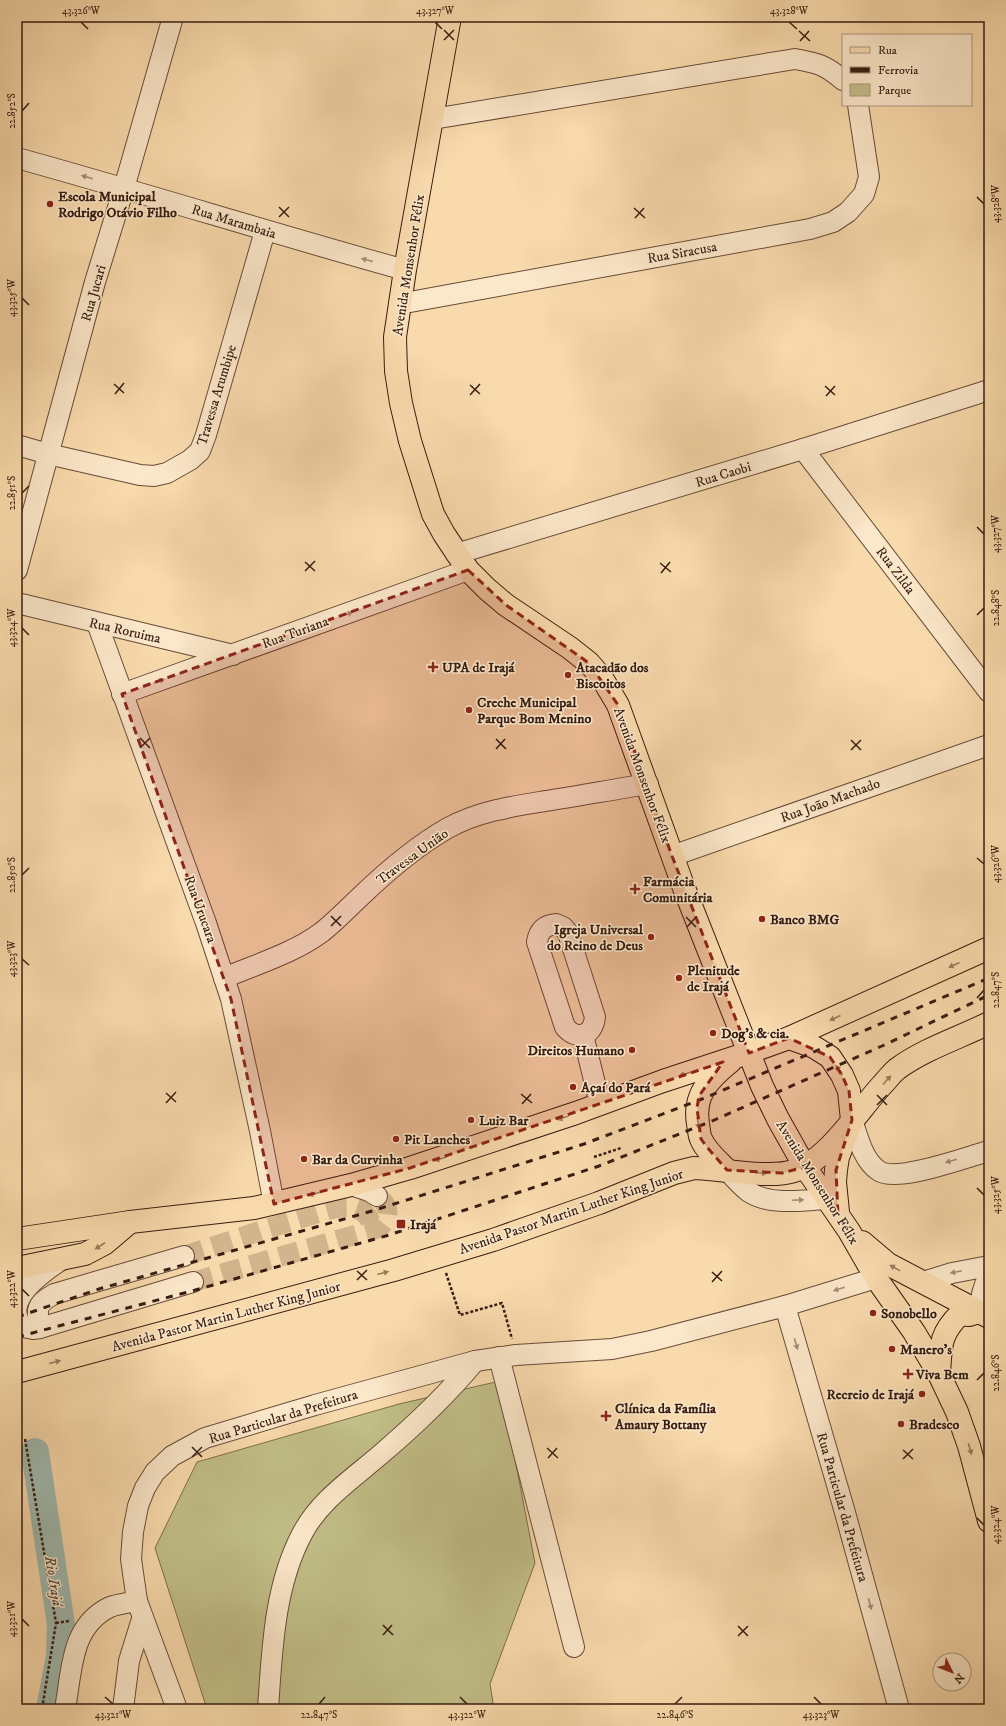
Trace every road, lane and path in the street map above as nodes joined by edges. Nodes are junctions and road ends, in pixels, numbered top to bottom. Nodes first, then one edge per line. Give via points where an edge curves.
1 (173, 17) edge
2 (450, 17) edge
3 (842, 79) edge
4 (858, 106) edge
5 (433, 119) junction
6 (17, 158) edge
7 (124, 188) junction
8 (264, 230) junction
9 (405, 270) junction
10 (399, 304) junction
11 (989, 390) edge
12 (17, 445) edge
13 (804, 449) junction
14 (48, 454) junction
15 (462, 562) junction
16 (17, 570) edge
17 (17, 603) edge
18 (97, 623) junction
19 (233, 655) junction
20 (989, 692) edge
21 (122, 694) junction
22 (989, 745) edge
23 (648, 784) junction
24 (672, 856) junction
25 (989, 948) edge
26 (224, 978) junction
27 (989, 1023) edge
28 (583, 1035) junction
29 (789, 1038) junction
30 (742, 1055) junction
31 (600, 1104) junction
32 (852, 1120) junction
33 (621, 1148) dead end
34 (989, 1151) edge
35 (594, 1157) dead end
36 (805, 1167) junction
37 (727, 1170) junction
38 (350, 1185) junction
39 (377, 1196) tunnel mouth
40 (274, 1204) junction
41 (839, 1215) junction
42 (130, 1222) junction
43 (17, 1239) edge
44 (184, 1256) tunnel mouth
45 (436, 1258) junction
46 (61, 1260) junction
47 (989, 1266) edge
48 (17, 1268) edge
49 (989, 1276) edge
50 (876, 1278) junction
51 (193, 1282) tunnel mouth
52 (923, 1282) junction
53 (785, 1306) junction
54 (976, 1314) edge
55 (40, 1328) junction
56 (508, 1356) junction
57 (475, 1361) junction
58 (17, 1372) edge
59 (939, 1374) junction
60 (25, 1439) dead end
61 (989, 1521) edge
62 (140, 1610) junction
63 (68, 1621) dead end
64 (57, 1623) junction
65 (574, 1647) dead end
66 (42, 1709) edge
67 (65, 1709) edge
68 (123, 1709) edge
69 (177, 1709) edge
70 (268, 1709) edge
71 (898, 1709) edge

1 - 7 street, Rua Jucari
2 - 5 main road, Avenida Monsenhor Félix
3 - 5 street via 827,67 795,59
4 - 10 street, Rua Siracusa via 869,177 864,194 848,212 833,222 802,230
5 - 9 main road, Avenida Monsenhor Félix
7 -> 6 street, Rua Marambaia
7 - 8 street, Rua Marambaia
7 - 14 street, Rua Jucari via 95,282
9 -> 8 street, Rua Marambaia
8 - 14 street, Travessa Arumbipe via 200,451 167,473 154,476
9 - 10 main road, Avenida Monsenhor Félix
10 - 15 main road, Avenida Monsenhor Félix via 395,337 396,371 401,403 433,514
11 - 13 street, Rua Caobi
12 - 14 street, Travessa Arumbipe
13 - 15 street, Rua Caobi
13 - 20 street, Rua Zilda
14 - 16 street, Rua Jucari
19 -> 15 street, Rua Turiana
15 - 23 main road, Avenida Monsenhor Félix via 506,605 570,648 598,673 618,705
17 - 18 street, Rua Roruima
18 - 19 street, Rua Roruima
18 - 21 street, Rua Urucara
21 -> 19 street, Rua Turiana
21 - 26 street, Rua Urucara
22 - 24 street, Rua João Machado
23 - 24 main road, Avenida Monsenhor Félix
23 - 26 street, Travessa União via 508,807 467,819 441,832 409,855 374,884 334,923 310,940
24 - 30 main road, Avenida Monsenhor Félix
25 -> 29 main road
26 - 40 street, Rua Urucara via 245,1058
32 -> 27 main road, Avenida Pastor Martin Luther King Junior via 895,1070 912,1059
28 - 28 street via 576,1035 565,1027 537,942 542,929 549,925 556,924 568,933 595,1017 591,1031
28 - 31 street
29 - 30 main road
32 -> 29 main road via 849,1092 830,1057 814,1047
30 -> 31 main road
30 - 36 main road, Avenida Monsenhor Félix
30 -> 37 main road via 713,1075 699,1096 697,1108 701,1139
31 -> 38 main road via 424,1164
34 -> 32 street via 907,1174 888,1175 878,1171 869,1161
32 - 36 main road, Avenida Pastor Martin Luther King Junior via 833,1143
32 - 41 main road via 838,1157 836,1170
33 - 35 path
37 -> 36 main road, Avenida Pastor Martin Luther King Junior via 782,1173
36 - 41 main road, Avenida Monsenhor Félix
37 -> 41 street via 750,1192 768,1199
37 - 45 main road, Avenida Pastor Martin Luther King Junior via 694,1168 674,1173 591,1206
38 - 39 street
38 -> 40 main road
40 - 42 main road
41 - 50 main road, Avenida Monsenhor Félix
52 -> 41 main road via 888,1264
42 - 43 main road
42 -> 46 main road via 94,1250
44 - 55 street via 54,1294 39,1306 37,1312
45 - 56 path via 444,1267 460,1315 502,1304
58 -> 45 main road, Avenida Pastor Martin Luther King Junior
46 - 48 main road
46 - 55 street via 37,1277 18,1302 17,1314 21,1324 28,1329
47 -> 52 street
49 - 54 street
50 -> 53 street, Rua Particular da Prefeitura
50 - 54 main road
50 - 59 main road, Avenida Monsenhor Félix via 914,1332
51 - 55 street
52 - 54 main road
53 - 56 street, Rua Particular da Prefeitura via 705,1328 612,1349
53 -> 71 street, Rua Particular da Prefeitura via 844,1509
54 - 59 main road via 946,1329 941,1342
56 - 57 street, Rua Particular da Prefeitura
56 - 65 street
57 - 62 street, Rua Particular da Prefeitura via 213,1436 172,1456 155,1472 138,1506 131,1559
57 - 70 street via 421,1418 329,1498 302,1533 287,1572 280,1600
59 -> 61 main road, Avenida Monsenhor Félix via 969,1446
60 - 64 path
62 - 67 street via 111,1607 97,1614 85,1627 74,1653
62 - 68 street via 129,1661
62 - 69 street, Rua Particular da Prefeitura
63 - 64 path
64 - 66 path

